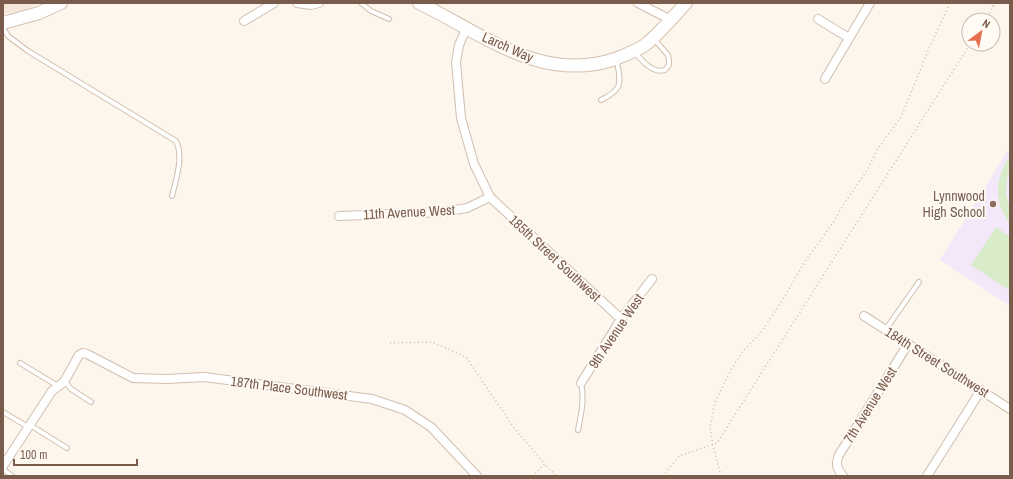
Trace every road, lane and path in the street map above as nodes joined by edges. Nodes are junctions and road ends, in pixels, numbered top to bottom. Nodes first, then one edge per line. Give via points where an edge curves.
1 (62, 3) edge
2 (274, 3) edge
3 (297, 3) edge
4 (319, 3) edge
5 (361, 3) edge
6 (419, 3) edge
7 (638, 3) edge
8 (686, 3) edge
9 (870, 3) edge
10 (950, 3) edge
11 (989, 3) edge
12 (996, 3) edge
13 (994, 6) junction
14 (436, 7) edge
15 (990, 12) edge
16 (389, 19) dead end
17 (818, 19) dead end
18 (671, 20) junction
19 (244, 21) dead end
20 (3, 23) edge
21 (467, 27) junction
22 (3, 28) edge
23 (653, 38) junction
24 (849, 38) junction
25 (634, 51) junction
26 (965, 52) edge
27 (616, 58) junction
28 (825, 79) dead end
29 (601, 100) dead end
30 (172, 196) dead end
31 (490, 197) junction
32 (339, 216) dead end
33 (652, 279) dead end
34 (919, 282) dead end
35 (864, 316) dead end
36 (621, 319) junction
37 (886, 330) junction
38 (390, 343) dead end
39 (908, 344) junction
40 (20, 363) dead end
41 (581, 383) joint
42 (61, 384) junction
43 (981, 390) junction
44 (91, 402) dead end
45 (1010, 409) edge
46 (3, 412) edge
47 (29, 426) junction
48 (578, 430) dead end
49 (713, 446) junction
50 (67, 448) dead end
51 (545, 464) junction
52 (3, 468) edge
53 (475, 475) edge
54 (12, 476) edge
55 (532, 476) edge
56 (556, 476) edge
57 (663, 476) edge
58 (721, 476) edge
59 (843, 476) edge
60 (927, 476) edge

1 - 20 main road via 39,13
2 - 19 street
3 - 4 street
5 - 16 lane via 371,12
6 - 14 main road, Larch Way
7 - 18 street
8 - 18 main road, Larch Way
9 - 24 street
10 - 49 path via 901,117 877,150 868,169 804,263 762,331 743,351 732,368 715,402 710,427
11 - 13 path
12 - 13 path
13 - 15 path
14 - 21 main road, Larch Way
17 - 24 street
18 - 23 main road, Larch Way
21 - 27 main road, Larch Way via 510,52 538,61 584,66
21 - 31 street via 459,45 456,62 461,118 474,164
22 - 30 lane via 8,36 28,50 176,141 180,148 180,161
23 - 25 main road, Larch Way
23 - 25 lane via 669,57 669,66 665,70 659,71 647,65
24 - 28 street
25 - 27 main road, Larch Way
26 - 49 path
27 - 29 lane via 620,81 616,91
31 - 32 street, 11th Avenue West via 467,208 442,212
31 - 36 street, 185th Street Southwest
33 - 36 street, 9th Avenue West
34 - 37 lane
35 - 37 street, 184th Street Southwest
36 - 41 street, 9th Avenue West
37 - 39 street, 184th Street Southwest
38 - 51 path via 432,342 466,357 514,428
39 - 43 street, 184th Street Southwest
39 - 59 street, 7th Avenue West via 836,461
40 - 42 lane
41 - 48 lane via 582,412
42 - 44 lane
42 - 47 street via 52,391
42 - 53 street, 187th Place Southwest via 79,355 83,353 133,378 204,377 372,399 405,410 432,427
43 - 45 street, 184th Street Southwest
43 - 60 street
46 - 47 lane
47 - 50 lane
47 - 52 street
49 - 57 path via 680,456
49 - 58 path
51 - 55 path
51 - 56 path
52 - 54 lane

